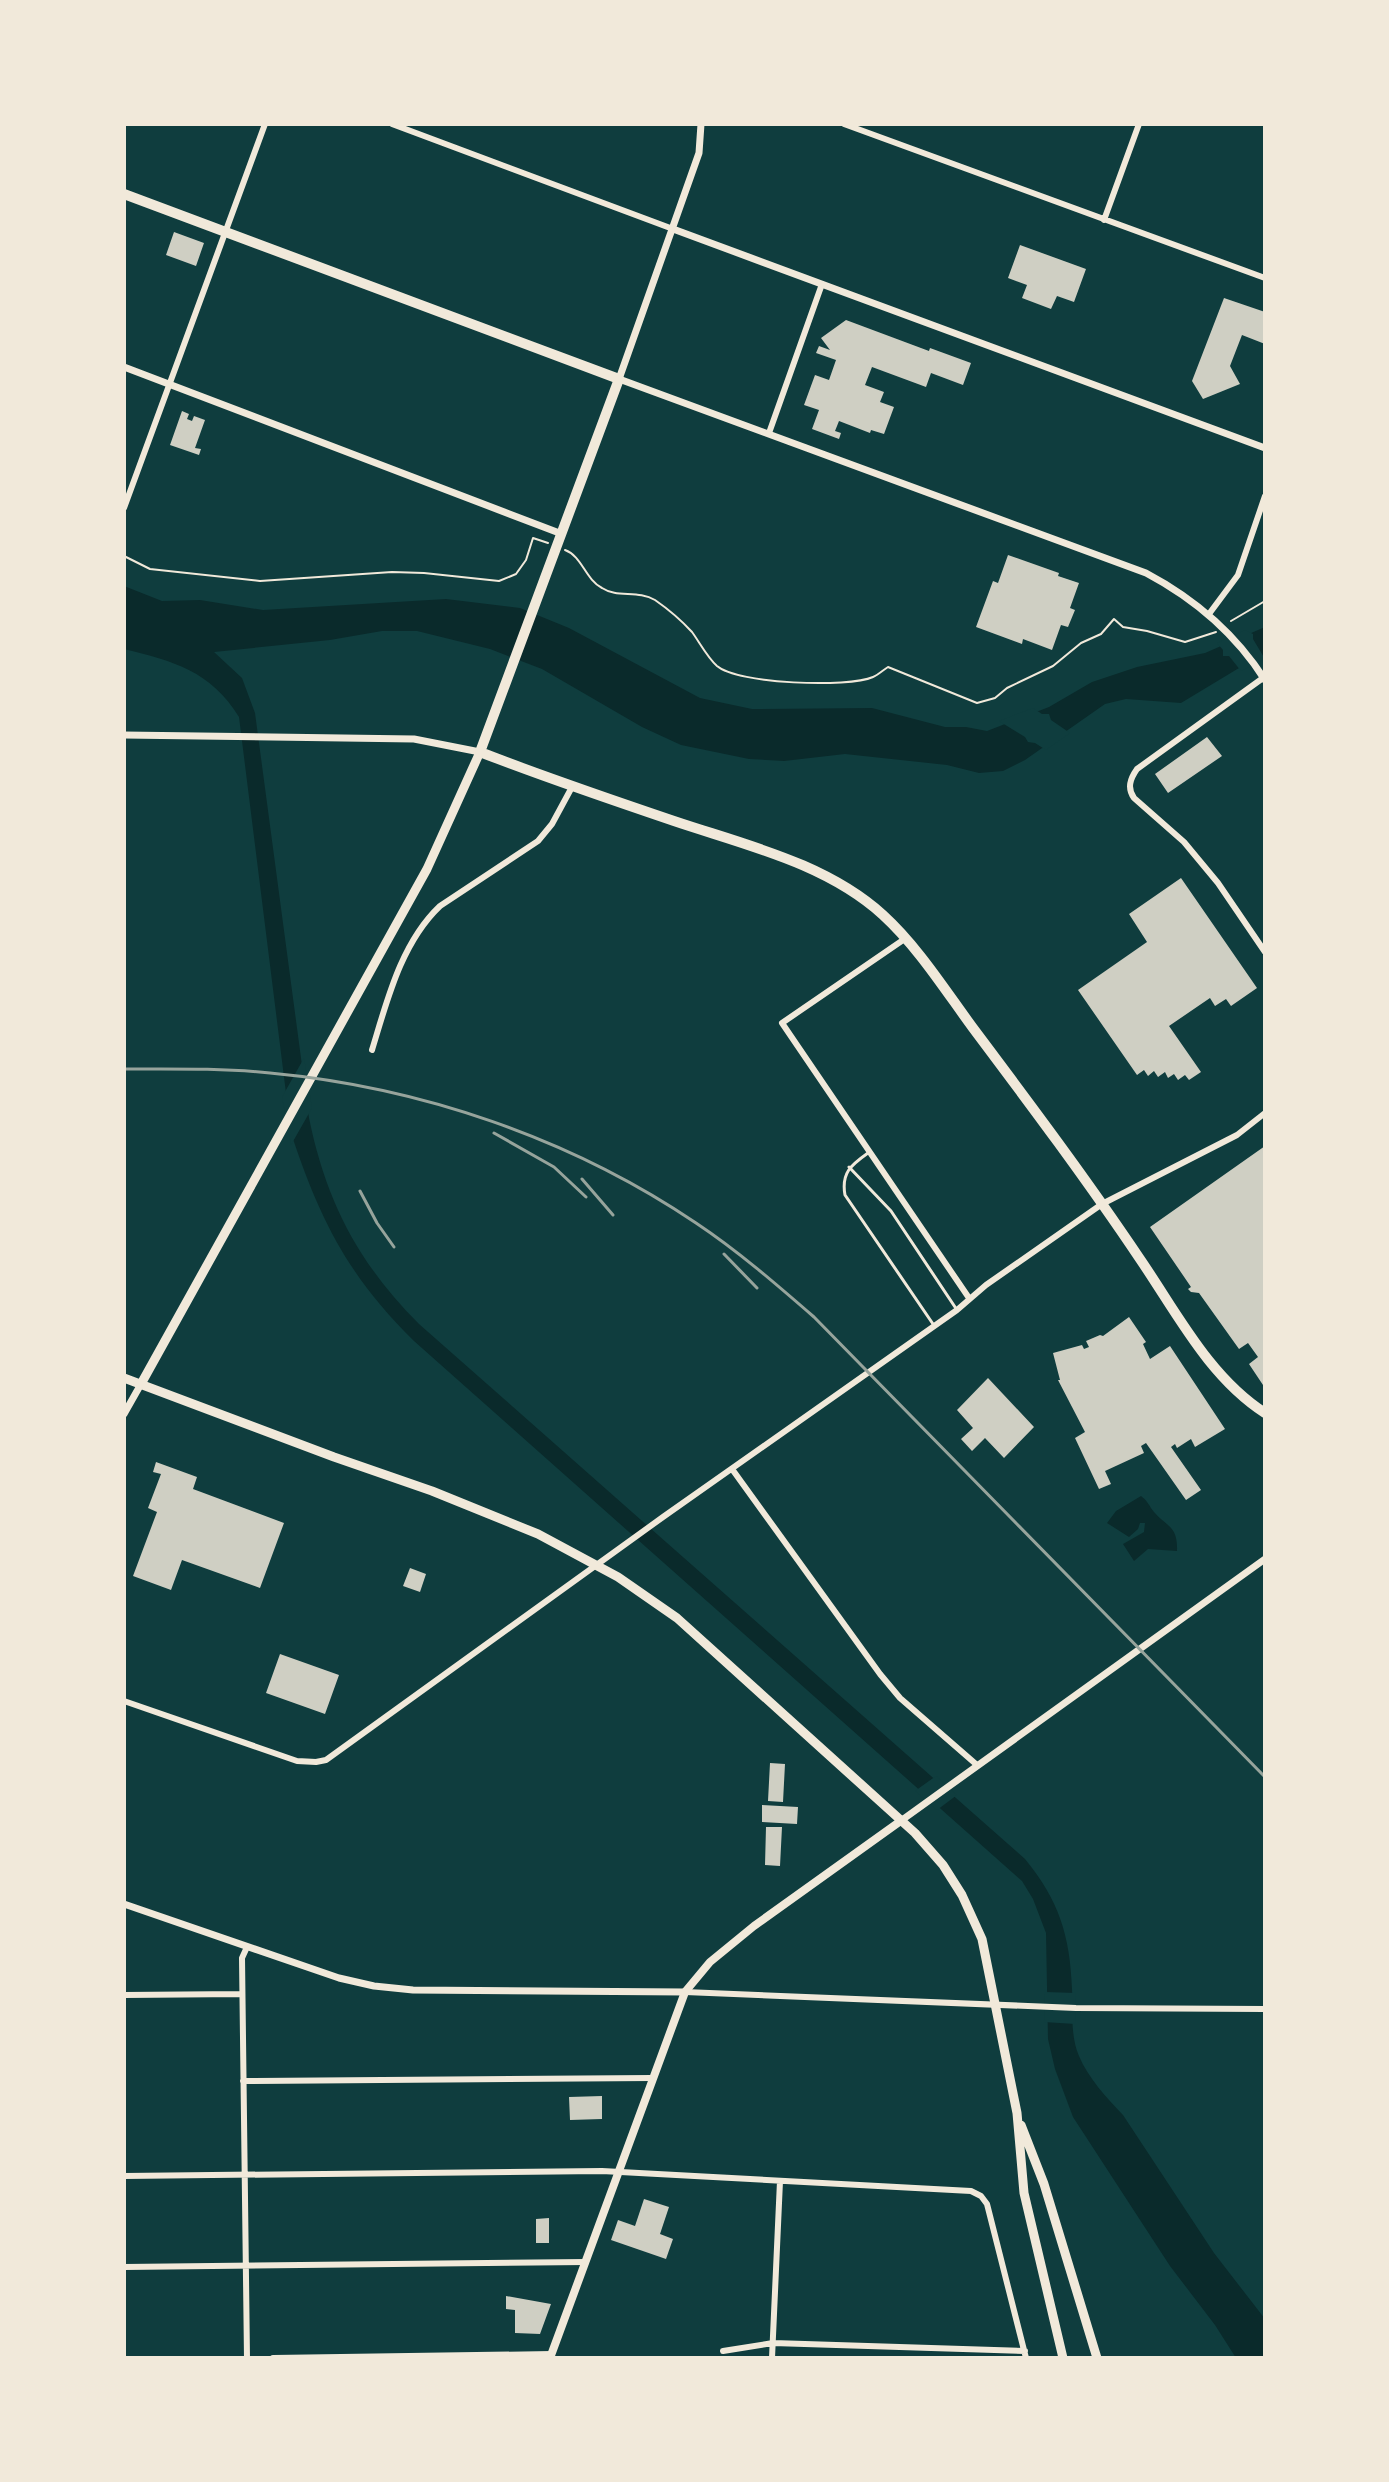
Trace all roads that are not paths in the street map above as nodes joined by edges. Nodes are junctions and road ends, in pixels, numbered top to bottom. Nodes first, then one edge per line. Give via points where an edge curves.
1 (265, 124) edge
2 (392, 124) edge
3 (701, 124) edge
4 (844, 124) edge
5 (1139, 124) edge
6 (124, 194) edge
7 (1104, 220) junction
8 (673, 229) junction
9 (225, 231) junction
10 (1265, 278) edge
11 (822, 284) junction
12 (124, 367) edge
13 (619, 379) junction
14 (169, 384) junction
15 (769, 433) junction
16 (1265, 448) edge
17 (1265, 496) edge
18 (124, 508) edge
19 (562, 534) junction
20 (1209, 614) junction
21 (1264, 679) edge
22 (124, 735) edge
23 (480, 752) junction
24 (572, 787) junction
25 (906, 938) junction
26 (1265, 952) edge
27 (372, 1050) dead end
28 (1265, 1113) edge
29 (871, 1150) junction
30 (849, 1167) junction
31 (1102, 1204) junction
32 (969, 1298) junction
33 (957, 1310) junction
34 (934, 1327) junction
35 (124, 1378) edge
36 (141, 1384) junction
37 (1265, 1413) edge
38 (124, 1414) edge
39 (732, 1469) junction
40 (1265, 1559) edge
41 (597, 1566) junction
42 (124, 1701) edge
43 (977, 1765) junction
44 (902, 1820) junction
45 (124, 1904) edge
46 (247, 1947) junction
47 (685, 1992) junction
48 (242, 1994) junction
49 (124, 1995) edge
50 (996, 2005) junction
51 (1265, 2009) edge
52 (652, 2078) junction
53 (243, 2081) junction
54 (1017, 2113) junction
55 (618, 2173) junction
56 (244, 2174) junction
57 (124, 2176) edge
58 (780, 2181) junction
59 (586, 2262) junction
60 (246, 2266) junction
61 (124, 2267) edge
62 (773, 2343) junction
63 (723, 2351) dead end
64 (1026, 2355) edge
65 (551, 2356) edge
66 (247, 2358) edge
67 (273, 2358) edge
68 (772, 2358) edge
69 (1063, 2358) edge
70 (1097, 2358) edge

1 - 9 street
2 - 8 street
3 - 8 street via 699,153
4 - 7 street
5 - 7 street
6 - 9 highway
7 - 10 street
8 - 11 street
8 - 13 street
9 - 13 highway
9 - 14 street
11 - 15 street
11 - 16 street
12 - 14 street
13 - 15 street
13 - 19 highway
14 - 18 street
14 - 19 street
15 - 20 street via 1123,563 1168,584
17 - 20 street via 1238,575
19 - 23 highway
20 - 21 street
21 - 26 street via 1137,769 1130,789 1218,883
22 - 23 street via 414,739
23 - 24 highway
23 - 36 main road via 427,869
24 - 25 highway via 807,867 847,887
24 - 27 street via 538,841 428,917 398,970
25 - 29 street via 782,1023
25 - 31 highway
28 - 31 street via 1237,1135
29 - 30 lane
29 - 32 street
30 - 33 lane via 891,1211
30 - 34 lane via 843,1185 851,1206
31 - 32 street
31 - 37 highway via 1220,1376
32 - 33 street
33 - 34 street
34 - 39 street
35 - 36 main road
36 - 38 street
36 - 41 main road via 432,1491 538,1534
39 - 41 street
39 - 43 street via 880,1674
40 - 43 street
41 - 42 street via 338,1753 316,1762 297,1761
41 - 44 main road via 677,1618
43 - 44 street
44 - 47 main road via 754,1926 710,1962
44 - 50 main road via 962,1895 982,1939
45 - 46 street
46 - 47 street via 382,1988
46 - 48 street
47 - 50 street
47 - 52 main road
48 - 49 street
48 - 53 street
50 - 51 street
50 - 54 main road
52 - 53 street
52 - 55 main road
53 - 56 street
54 - 69 main road via 1024,2193
54 - 70 main road
55 - 56 street
55 - 58 street
55 - 59 main road
56 - 57 street
56 - 60 street
58 - 62 street
58 - 64 street via 967,2190 981,2196
59 - 60 street
59 - 65 main road
60 - 61 street
60 - 66 street
62 - 63 street
62 - 64 street
62 - 68 street
65 - 67 street

